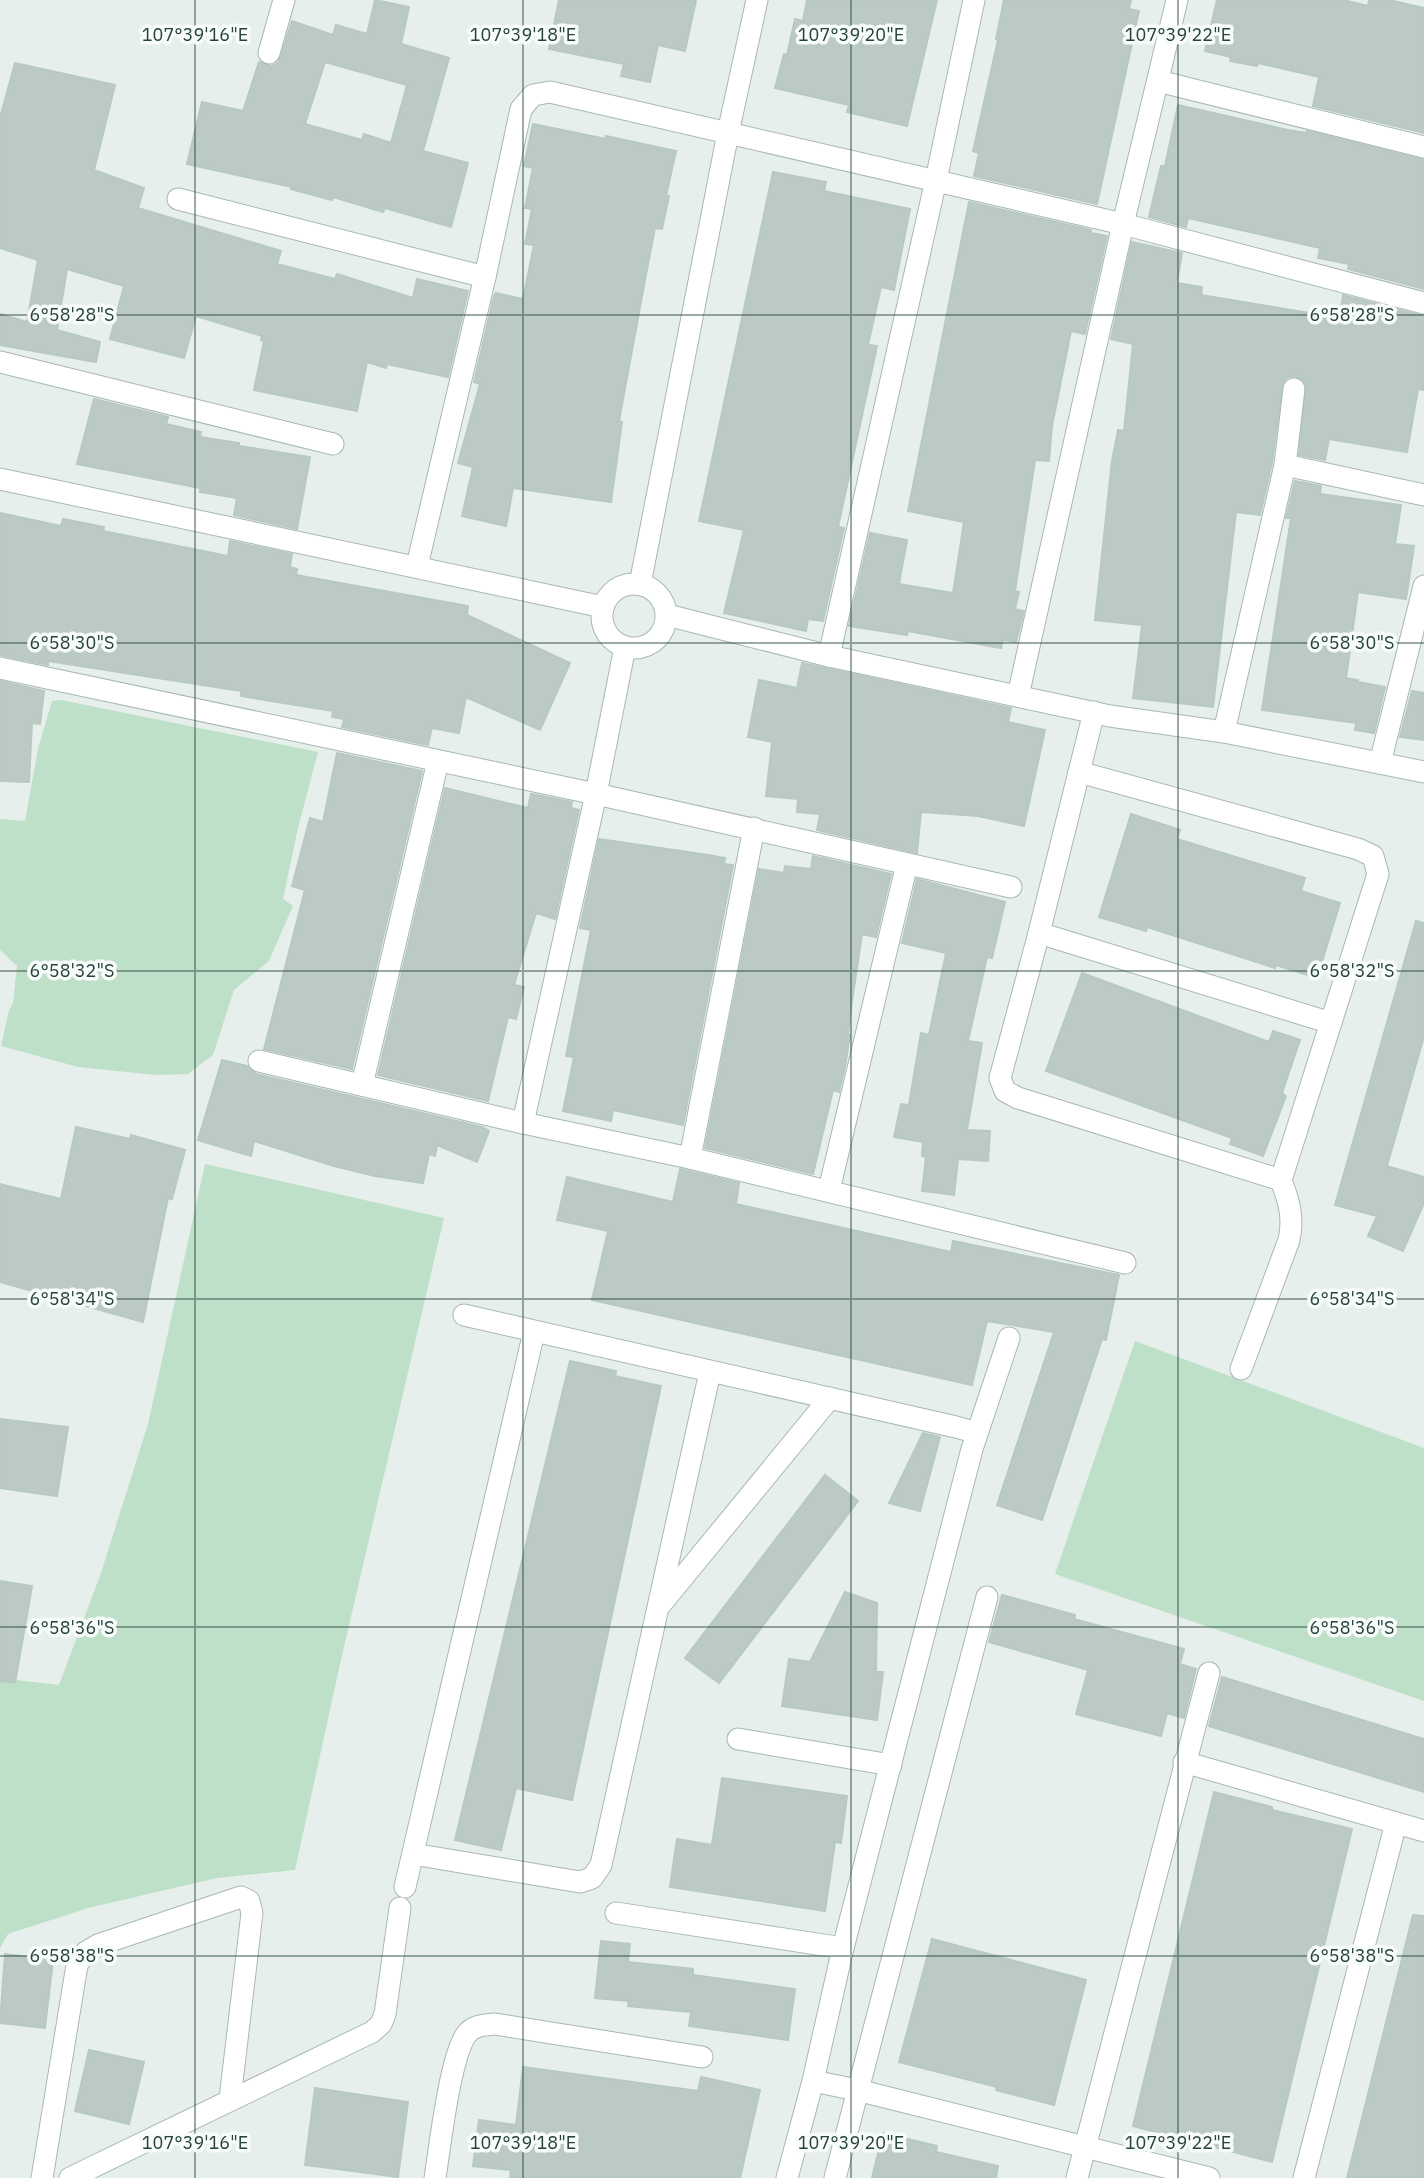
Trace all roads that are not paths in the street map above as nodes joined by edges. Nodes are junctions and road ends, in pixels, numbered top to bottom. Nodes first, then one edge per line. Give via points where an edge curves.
1 (284, 0) edge
2 (757, 0) edge
3 (974, 0) edge
4 (1177, 0) edge
5 (270, 53) dead end
6 (1158, 81) junction
7 (728, 133) junction
8 (1424, 148) edge
9 (936, 180) junction
10 (178, 199) dead end
11 (1123, 224) junction
12 (485, 277) junction
13 (1424, 303) edge
14 (0, 362) edge
15 (1294, 389) dead end
16 (333, 444) dead end
17 (1285, 465) junction
18 (0, 479) edge
19 (1424, 495) edge
20 (417, 566) junction
21 (639, 584) junction
22 (1424, 586) edge
23 (603, 607) junction
24 (667, 615) junction
25 (625, 647) junction
26 (829, 656) junction
27 (0, 668) edge
28 (1024, 697) junction
29 (1094, 712) junction
30 (1224, 732) junction
31 (438, 761) junction
32 (1380, 763) junction
33 (1079, 772) junction
34 (1424, 772) edge
35 (596, 794) junction
36 (754, 828) junction
37 (907, 864) junction
38 (1011, 887) dead end
39 (1039, 933) junction
40 (1331, 1023) junction
41 (260, 1060) dead end
42 (362, 1085) junction
43 (523, 1123) junction
44 (690, 1158) junction
45 (1281, 1180) junction
46 (829, 1191) junction
47 (1125, 1263) dead end
48 (464, 1315) dead end
49 (534, 1332) junction
50 (1009, 1338) dead end
51 (1241, 1370) dead end
52 (710, 1372) junction
53 (830, 1398) junction
54 (976, 1433) junction
55 (987, 1597) dead end
56 (658, 1608) junction
57 (1209, 1673) dead end
58 (738, 1739) dead end
59 (1184, 1762) junction
60 (891, 1765) junction
61 (1396, 1823) junction
62 (1424, 1831) edge
63 (413, 1854) junction
64 (616, 1913) dead end
65 (843, 1948) junction
66 (702, 2057) dead end
67 (813, 2081) junction
68 (857, 2090) junction
69 (230, 2099) junction
70 (1084, 2148) junction
71 (42, 2178) edge
72 (71, 2178) edge
73 (435, 2178) edge
74 (787, 2178) edge
75 (835, 2178) edge
76 (1076, 2178) edge
77 (1209, 2178) edge
78 (1304, 2178) edge

1 - 5 street
2 - 7 street
3 - 9 street
4 - 6 street
6 - 8 street
6 - 11 street
7 - 9 street
7 - 12 street via 550,92 533,95 522,109
7 - 21 street
9 - 11 street
9 - 26 street
10 - 12 street
11 - 13 street
11 - 28 street
12 - 20 street
14 - 16 street
15 - 17 street
17 - 19 street
17 - 30 street
18 - 20 street
20 - 23 street
21 - 23 street via 624,585 611,593
21 - 24 street via 663,601
22 - 32 street
23 - 25 street via 602,623 611,638
24 - 25 street via 664,630 654,642 640,648
24 - 26 street
25 - 35 street
26 - 28 street
27 - 31 street
28 - 29 street
29 - 30 street
29 - 33 street
30 - 32 street
31 - 35 street
31 - 42 street
32 - 34 street
33 - 39 street
33 - 40 street via 1373,856 1378,874
35 - 36 street
35 - 43 street
36 - 37 street
36 - 44 street
37 - 38 street
37 - 46 street
39 - 40 street
39 - 45 street via 1000,1078 1005,1091
40 - 45 street
41 - 42 street
42 - 43 street
43 - 44 street
44 - 46 street
45 - 51 street via 1293,1224
46 - 47 street
48 - 49 street
49 - 52 street
49 - 63 street
50 - 54 street
52 - 53 street
52 - 56 street
53 - 54 street
53 - 56 street
54 - 60 street
55 - 68 street
56 - 63 street via 601,1865 592,1878 580,1882
57 - 59 street
58 - 60 street
59 - 61 street
59 - 70 street
60 - 65 street
61 - 62 street
61 - 78 street
63 - 69 street via 381,2024
64 - 65 street
65 - 67 street
66 - 73 street via 495,2024 475,2026 457,2055
67 - 68 street
67 - 74 street
68 - 70 street
68 - 75 street
69 - 71 street via 252,1913 249,1901 241,1897 86,1952 77,1965
69 - 72 street
70 - 76 street
70 - 77 street

